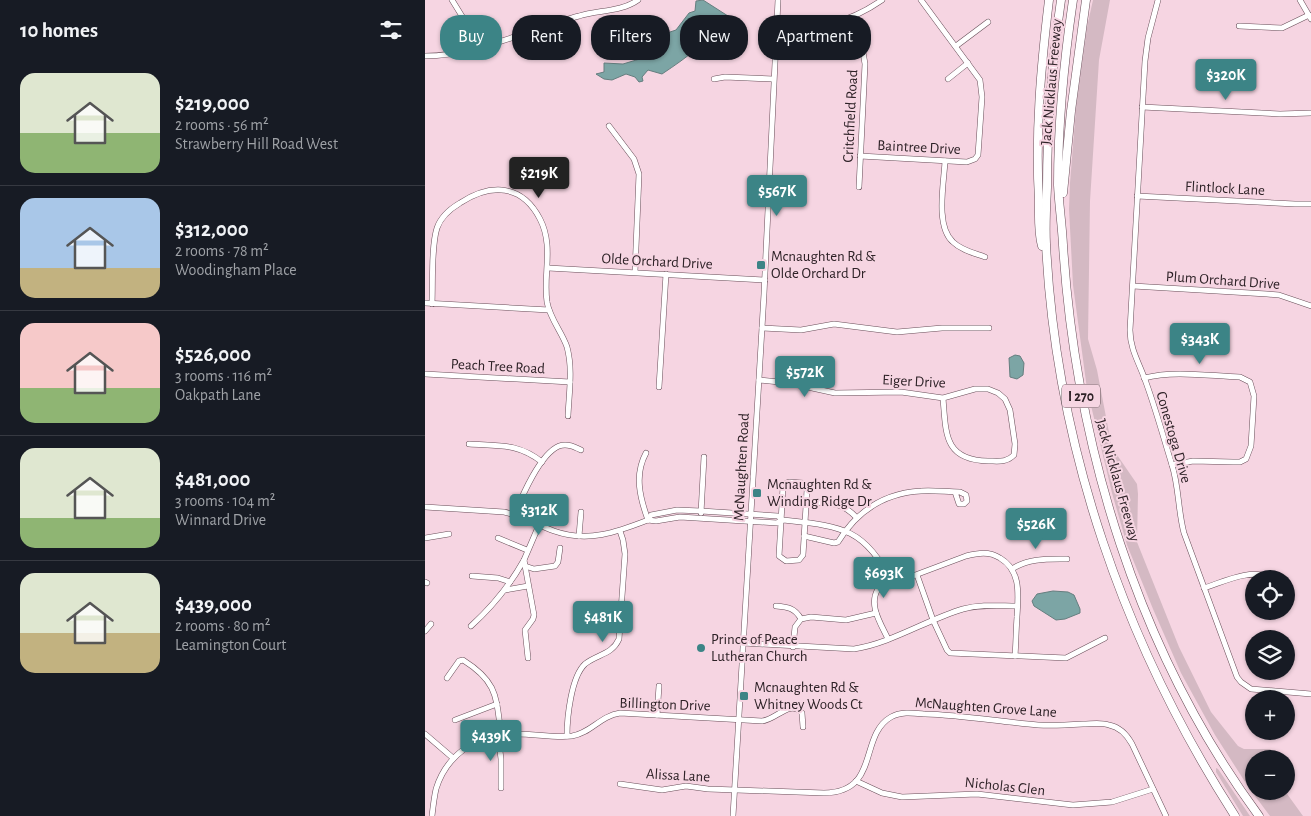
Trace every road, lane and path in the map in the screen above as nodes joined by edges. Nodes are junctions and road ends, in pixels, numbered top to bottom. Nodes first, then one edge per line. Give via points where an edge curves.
1 (452, 0) edge
2 (638, 0) edge
3 (778, 0) edge
4 (882, 0) edge
5 (921, 0) edge
6 (1049, 0) edge
7 (1061, 0) edge
8 (1073, 0) edge
9 (1086, 0) edge
10 (1158, 0) edge
11 (1300, 0) edge
12 (461, 15) edge
13 (777, 15) edge
14 (858, 15) edge
15 (1310, 17) edge
16 (988, 22) dead end
17 (1239, 26) dead end
18 (502, 40) edge
19 (956, 46) junction
20 (440, 55) edge
21 (425, 56) edge
22 (774, 60) edge
23 (864, 60) edge
24 (968, 63) junction
25 (713, 79) dead end
26 (773, 79) junction
27 (947, 79) dead end
28 (1142, 107) junction
29 (1311, 113) edge
30 (609, 126) dead end
31 (860, 156) junction
32 (945, 161) junction
33 (859, 187) dead end
34 (1137, 196) junction
35 (1311, 204) edge
36 (1063, 243) junction
37 (985, 257) dead end
38 (1047, 265) junction
39 (548, 268) junction
40 (635, 272) junction
41 (667, 274) junction
42 (765, 280) junction
43 (1133, 286) junction
44 (425, 303) edge
45 (432, 304) junction
46 (1311, 306) edge
47 (549, 310) junction
48 (762, 328) junction
49 (989, 328) dead end
50 (425, 374) edge
51 (1144, 378) junction
52 (759, 380) junction
53 (570, 382) junction
54 (659, 387) dead end
55 (943, 398) junction
56 (568, 416) dead end
57 (469, 444) dead end
58 (581, 450) dead end
59 (646, 453) dead end
60 (704, 457) dead end
61 (542, 462) junction
62 (1172, 465) junction
63 (955, 492) dead end
64 (806, 502) junction
65 (425, 507) edge
66 (701, 511) junction
67 (581, 512) dead end
68 (751, 513) junction
69 (515, 514) junction
70 (856, 517) junction
71 (701, 518) junction
72 (648, 520) junction
73 (751, 520) junction
74 (782, 520) junction
75 (804, 523) junction
76 (539, 525) junction
77 (845, 530) junction
78 (620, 531) junction
79 (449, 534) dead end
80 (579, 536) junction
81 (804, 536) junction
82 (425, 538) edge
83 (498, 538) dead end
84 (560, 548) dead end
85 (527, 550) junction
86 (1067, 559) dead end
87 (524, 560) junction
88 (525, 566) junction
89 (1012, 569) junction
90 (917, 574) junction
91 (1245, 575) edge
92 (472, 576) dead end
93 (510, 582) junction
94 (891, 584) junction
95 (528, 586) junction
96 (1204, 588) junction
97 (505, 590) junction
98 (776, 606) dead end
99 (1017, 606) junction
100 (585, 610) dead end
101 (621, 612) junction
102 (877, 613) junction
103 (801, 619) junction
104 (933, 620) junction
105 (431, 624) dead end
106 (471, 626) dead end
107 (425, 631) edge
108 (1105, 638) dead end
109 (888, 639) junction
110 (743, 643) junction
111 (793, 647) junction
112 (1015, 656) junction
113 (528, 658) dead end
114 (447, 678) dead end
115 (659, 686) dead end
116 (1311, 694) edge
117 (497, 704) junction
118 (657, 715) junction
119 (455, 720) dead end
120 (738, 720) junction
121 (803, 727) dead end
122 (425, 734) edge
123 (499, 735) junction
124 (567, 736) junction
125 (453, 758) junction
126 (856, 781) junction
127 (620, 784) dead end
128 (501, 788) dead end
129 (1153, 789) junction
130 (734, 790) junction
131 (432, 816) edge
132 (733, 816) edge
133 (1166, 816) edge
134 (1235, 816) edge
135 (1259, 816) edge

1 - 12 street
2 - 18 street via 627,6 582,15
3 - 13 street, McNaughten Road
4 - 14 street
5 - 19 street
6 - 38 highway via 1038,141 1041,242
7 - 38 highway, Jack Nicklaus Freeway / I 270 via 1047,141
8 - 36 highway, Jack Nicklaus Freeway / I 270 via 1059,140 1058,187
9 - 36 highway via 1063,189
10 - 28 street, Conestoga Drive via 1145,52
11 - 15 street
15 - 17 street via 1282,28
16 - 19 street
19 - 24 street
20 - 21 street
22 - 26 street, McNaughten Road
23 - 31 street, Critchfield Road
24 - 27 street
24 - 32 street, Baintree Drive via 981,85 979,149 975,159 967,162
25 - 26 street
26 - 42 street, McNaughten Road
28 - 29 street
28 - 34 street, Conestoga Drive
30 - 40 street via 634,159 639,174
31 - 32 street, Baintree Drive
31 - 33 street, Critchfield Road
32 - 37 street via 944,229 960,247
34 - 35 street, Flintlock Lane
34 - 43 street, Conestoga Drive
36 - 135 highway, Jack Nicklaus Freeway / I 270 via 1079,386 1096,461 1121,546 1150,622 1188,701 1222,761
38 - 134 highway, Jack Nicklaus Freeway / I 270 via 1055,343 1071,428 1104,548 1158,678
39 - 40 street, Olde Orchard Drive
39 - 45 street via 548,245 543,227 527,201 507,191 477,193 449,211 437,229
39 - 47 street
40 - 41 street, Olde Orchard Drive
41 - 42 street, Olde Orchard Drive
41 - 54 street
42 - 48 street, McNaughten Road
43 - 46 street, Plum Orchard Drive via 1279,295
43 - 51 street, Conestoga Drive via 1130,336
44 - 45 street
45 - 47 street
47 - 53 street via 566,346
48 - 49 street via 801,330 834,324 897,332
48 - 52 street, McNaughten Road
50 - 53 street, Peach Tree Road
51 - 62 street, Conestoga Drive
51 - 62 street via 1156,374 1240,377 1250,382 1253,389 1251,446 1246,459
52 - 55 street, Eiger Drive via 835,393 901,392
52 - 68 street, McNaughten Road
53 - 56 street
55 - 55 street, Eiger Drive via 980,388 998,393 1005,399 1015,444 1011,457 1005,461 979,461 960,455 946,433
57 - 61 street via 515,448
58 - 61 street via 573,446 558,446
59 - 72 street via 642,460 639,487
60 - 66 street
61 - 69 street
62 - 96 street, Conestoga Drive via 1181,521
63 - 70 street via 921,491 896,495 876,503
64 - 70 street via 839,504
64 - 74 street via 807,487 803,483 784,484
64 - 75 street
65 - 69 street
66 - 68 street
66 - 71 street
66 - 72 street via 677,510 651,515
67 - 80 street
68 - 73 street, McNaughten Road
68 - 74 street via 778,516
69 - 76 street
70 - 77 street
71 - 72 street
71 - 73 street
72 - 78 street
73 - 74 street via 777,523
73 - 110 street, McNaughten Road
74 - 75 street
74 - 81 street via 779,556 783,560 801,558
75 - 77 street
75 - 81 street
76 - 80 street via 555,532
76 - 85 street
77 - 81 street via 834,543
77 - 94 street via 876,555
78 - 80 street
78 - 101 street via 625,554
79 - 82 street
83 - 85 street
84 - 88 street via 555,566 534,569
85 - 87 street
86 - 89 street via 1035,560
87 - 88 street
87 - 93 street
88 - 95 street
89 - 90 street via 996,556 981,553
89 - 99 street via 1018,586
90 - 94 street
90 - 104 street
91 - 96 street
92 - 93 street
93 - 97 street
94 - 102 street via 876,593
95 - 97 street
95 - 113 street via 533,615 525,630
96 - 116 street, Conestoga Drive via 1241,682 1251,689
97 - 106 street
98 - 103 street via 792,608
99 - 104 street via 982,606
99 - 112 street
100 - 101 street
101 - 124 street via 621,632 616,645 579,672 568,713
102 - 103 street via 845,620 811,616
102 - 109 street
103 - 111 street via 795,627
104 - 109 street
104 - 112 street via 950,653
105 - 107 street
108 - 112 street via 1065,658
109 - 111 street via 854,649
110 - 111 street
110 - 120 street, McNaughten Road
114 - 117 street via 459,661 465,661 486,677 495,692
115 - 118 street
117 - 119 street
117 - 123 street
118 - 120 street, Billington Drive
118 - 124 street, Billington Drive via 614,714 581,733
120 - 121 street, Billington Drive via 765,721 792,708 802,713
120 - 130 street, McNaughten Road
122 - 125 street
123 - 124 street, Billington Drive
123 - 125 street, Billington Drive via 477,741
123 - 128 street
125 - 131 street via 436,789
126 - 129 street, Nicholas Glen via 882,793 902,797 977,794 1067,805 1112,802
126 - 129 street, McNaughten Grove Lane via 863,771 877,730 893,716 950,714 1037,725 1109,724 1130,740
126 - 130 street via 832,793
127 - 130 street, Alissa Lane via 663,790 686,786
129 - 133 street, McNaughten Grove Lane
130 - 132 street, McNaughten Road

